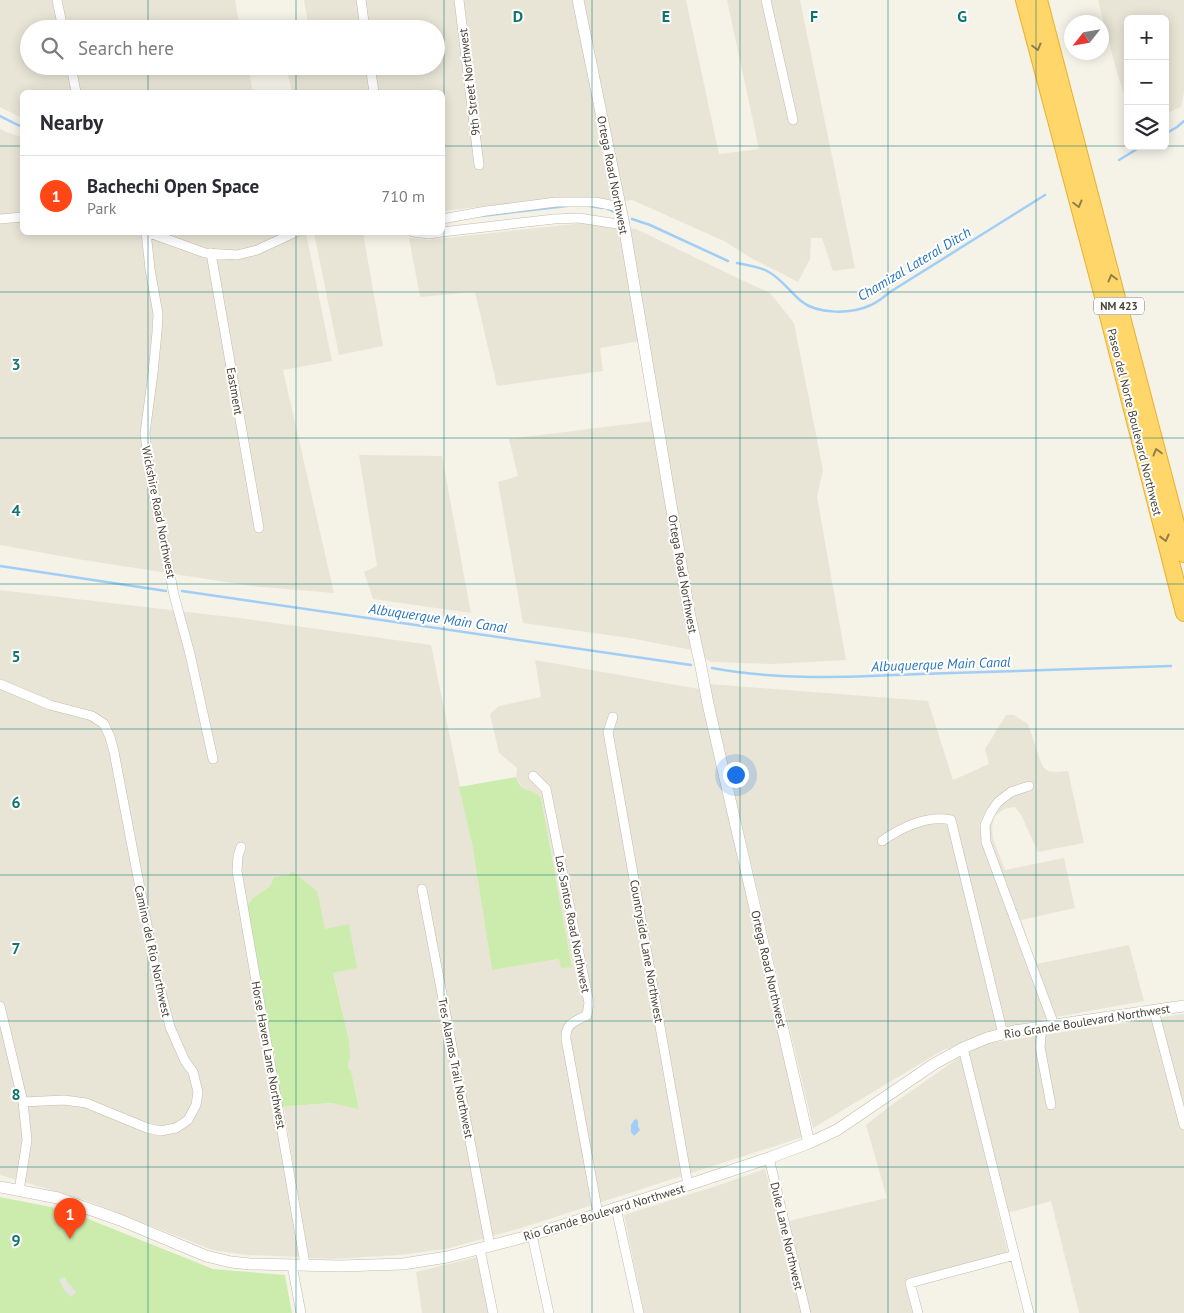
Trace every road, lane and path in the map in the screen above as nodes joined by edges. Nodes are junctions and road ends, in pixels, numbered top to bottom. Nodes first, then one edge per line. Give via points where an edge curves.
1 (57, 0) edge
2 (362, 0) edge
3 (459, 0) edge
4 (578, 0) edge
5 (766, 0) edge
6 (1024, 0) edge
7 (1039, 0) edge
8 (61, 20) edge
9 (364, 20) edge
10 (73, 75) edge
11 (371, 75) edge
12 (76, 90) edge
13 (374, 90) edge
14 (792, 120) dead end
15 (479, 165) dead end
16 (620, 207) junction
17 (20, 217) edge
18 (445, 218) edge
19 (0, 220) edge
20 (624, 225) junction
21 (445, 232) edge
22 (147, 235) edge
23 (155, 235) edge
24 (290, 235) edge
25 (211, 253) junction
26 (259, 528) dead end
27 (1184, 554) edge
28 (1184, 613) edge
29 (0, 684) edge
30 (614, 717) dead end
31 (213, 760) dead end
32 (533, 776) dead end
33 (1029, 786) dead end
34 (882, 841) dead end
35 (242, 847) dead end
36 (422, 890) dead end
37 (0, 1006) edge
38 (1184, 1006) edge
39 (1154, 1011) junction
40 (1054, 1025) junction
41 (1042, 1027) junction
42 (1003, 1034) junction
43 (963, 1048) junction
44 (23, 1102) junction
45 (1051, 1105) dead end
46 (1184, 1125) edge
47 (809, 1143) junction
48 (769, 1158) junction
49 (688, 1185) junction
50 (0, 1187) edge
51 (19, 1191) junction
52 (616, 1208) junction
53 (598, 1214) junction
54 (532, 1235) junction
55 (485, 1248) junction
56 (1015, 1255) junction
57 (305, 1264) junction
58 (292, 1265) junction
59 (301, 1313) edge
60 (493, 1313) edge
61 (549, 1313) edge
62 (640, 1313) edge
63 (806, 1313) edge
64 (918, 1313) edge
65 (1029, 1313) edge

1 - 8 street
2 - 9 street
3 - 15 street, 9th Street Northwest
4 - 16 street, Ortega Road Northwest
5 - 14 street
6 -> 28 highway, Paseo del Norte Boulevard Northwest / NM 423
27 -> 7 highway, Paseo del Norte Boulevard Northwest / NM 423
10 - 12 street
11 - 13 street
16 - 18 street via 595,202 556,202
16 - 20 street, Ortega Road Northwest
17 - 19 street
20 - 21 street via 562,218
20 - 47 street, Ortega Road Northwest via 689,612
22 - 31 street, Wickshire Road Northwest via 158,314 145,433 149,468 174,595
23 - 25 street
24 - 25 street via 237,255
25 - 26 street, Eastment
29 - 44 street, Camino del Rio Northwest via 50,705 92,716 104,724 114,752 156,972 170,1027 198,1092 188,1120 176,1128 160,1130 86,1104 64,1100
30 - 49 street, Countryside Lane Northwest via 608,732
32 - 53 street, Los Santos Road Northwest via 546,789 589,1003 587,1015 568,1026 566,1039
33 - 40 street via 998,802 985,825 986,842
34 - 42 street via 923,822 951,820
35 - 57 street, Horse Haven Lane Northwest via 237,871
36 - 55 street, Tres Alamos Trail Northwest
37 - 44 street
38 - 39 street, Rio Grande Boulevard Northwest
39 - 40 street, Rio Grande Boulevard Northwest
39 - 46 street
40 - 41 street, Rio Grande Boulevard Northwest
41 - 42 street, Rio Grande Boulevard Northwest
41 - 45 street via 1040,1047
42 - 43 street, Rio Grande Boulevard Northwest
43 - 47 street, Rio Grande Boulevard Northwest via 836,1130
43 - 56 street
44 - 51 street via 27,1140
47 - 48 street, Rio Grande Boulevard Northwest
48 - 49 street, Rio Grande Boulevard Northwest
48 - 63 street, Duke Lane Northwest
49 - 52 street, Rio Grande Boulevard Northwest
50 - 51 street, Rio Grande Boulevard Northwest
51 - 58 street, Rio Grande Boulevard Northwest via 58,1198 206,1256 232,1262
52 - 53 street, Rio Grande Boulevard Northwest
52 - 62 street
53 - 54 street, Rio Grande Boulevard Northwest
54 - 55 street, Rio Grande Boulevard Northwest
54 - 61 street
55 - 57 street, Rio Grande Boulevard Northwest via 403,1264
55 - 60 street, Tres Alamos Trail Northwest
56 - 64 street via 910,1283
56 - 65 street
57 - 58 street, Rio Grande Boulevard Northwest
58 - 59 street

